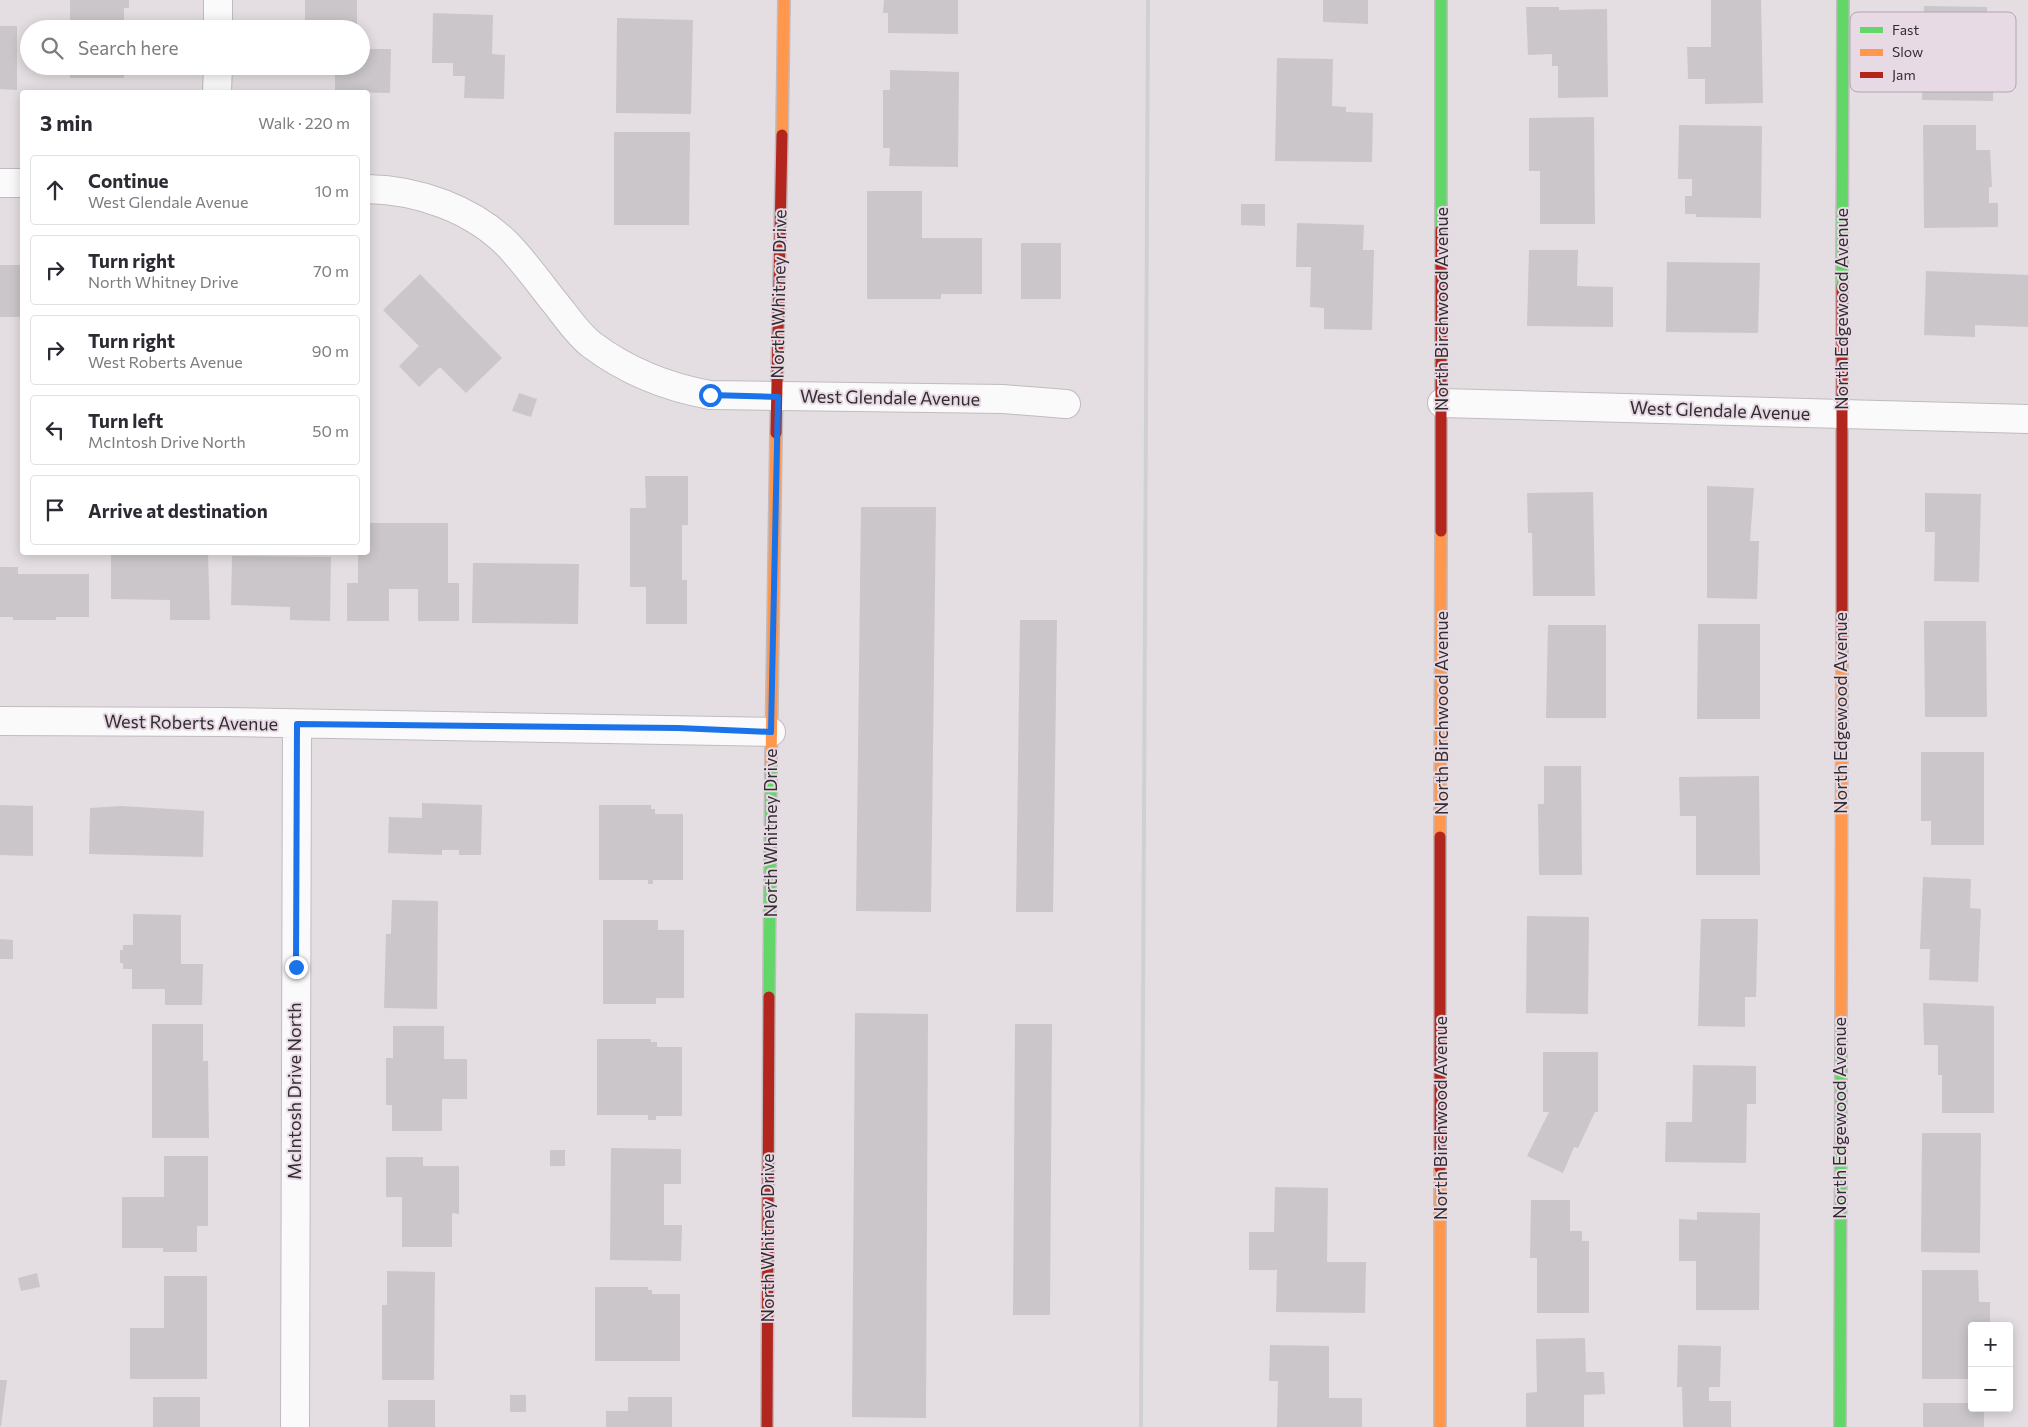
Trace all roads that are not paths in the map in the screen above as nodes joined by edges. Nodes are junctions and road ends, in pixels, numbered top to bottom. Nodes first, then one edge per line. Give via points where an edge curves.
1 (218, 0) edge
2 (784, 0) edge
3 (1441, 0) edge
4 (1843, 0) edge
5 (218, 20) edge
6 (218, 75) edge
7 (218, 90) edge
8 (0, 183) edge
9 (20, 183) edge
10 (370, 188) edge
11 (778, 397) junction
12 (1442, 403) junction
13 (1066, 404) dead end
14 (1842, 415) junction
15 (2028, 419) edge
16 (0, 721) edge
17 (297, 724) junction
18 (771, 732) junction
19 (295, 1427) edge
20 (767, 1427) edge
21 (1440, 1427) edge
22 (1840, 1427) edge

1 - 5 street
2 - 11 street, North Whitney Drive
3 - 12 street, North Birchwood Avenue
4 - 14 street, North Edgewood Avenue
6 - 7 street
8 - 9 street
10 - 11 street, West Glendale Avenue via 415,195 446,205 480,222 508,245 590,344 645,376 675,389 710,395
11 - 13 street, West Glendale Avenue via 1003,399
11 - 18 street, North Whitney Drive
12 - 14 street, West Glendale Avenue
12 - 21 street, North Birchwood Avenue
14 - 15 street, West Glendale Avenue
14 - 22 street, North Edgewood Avenue
16 - 17 street, West Roberts Avenue
17 - 18 street, West Roberts Avenue
17 - 19 street, McIntosh Drive North
18 - 20 street, North Whitney Drive

